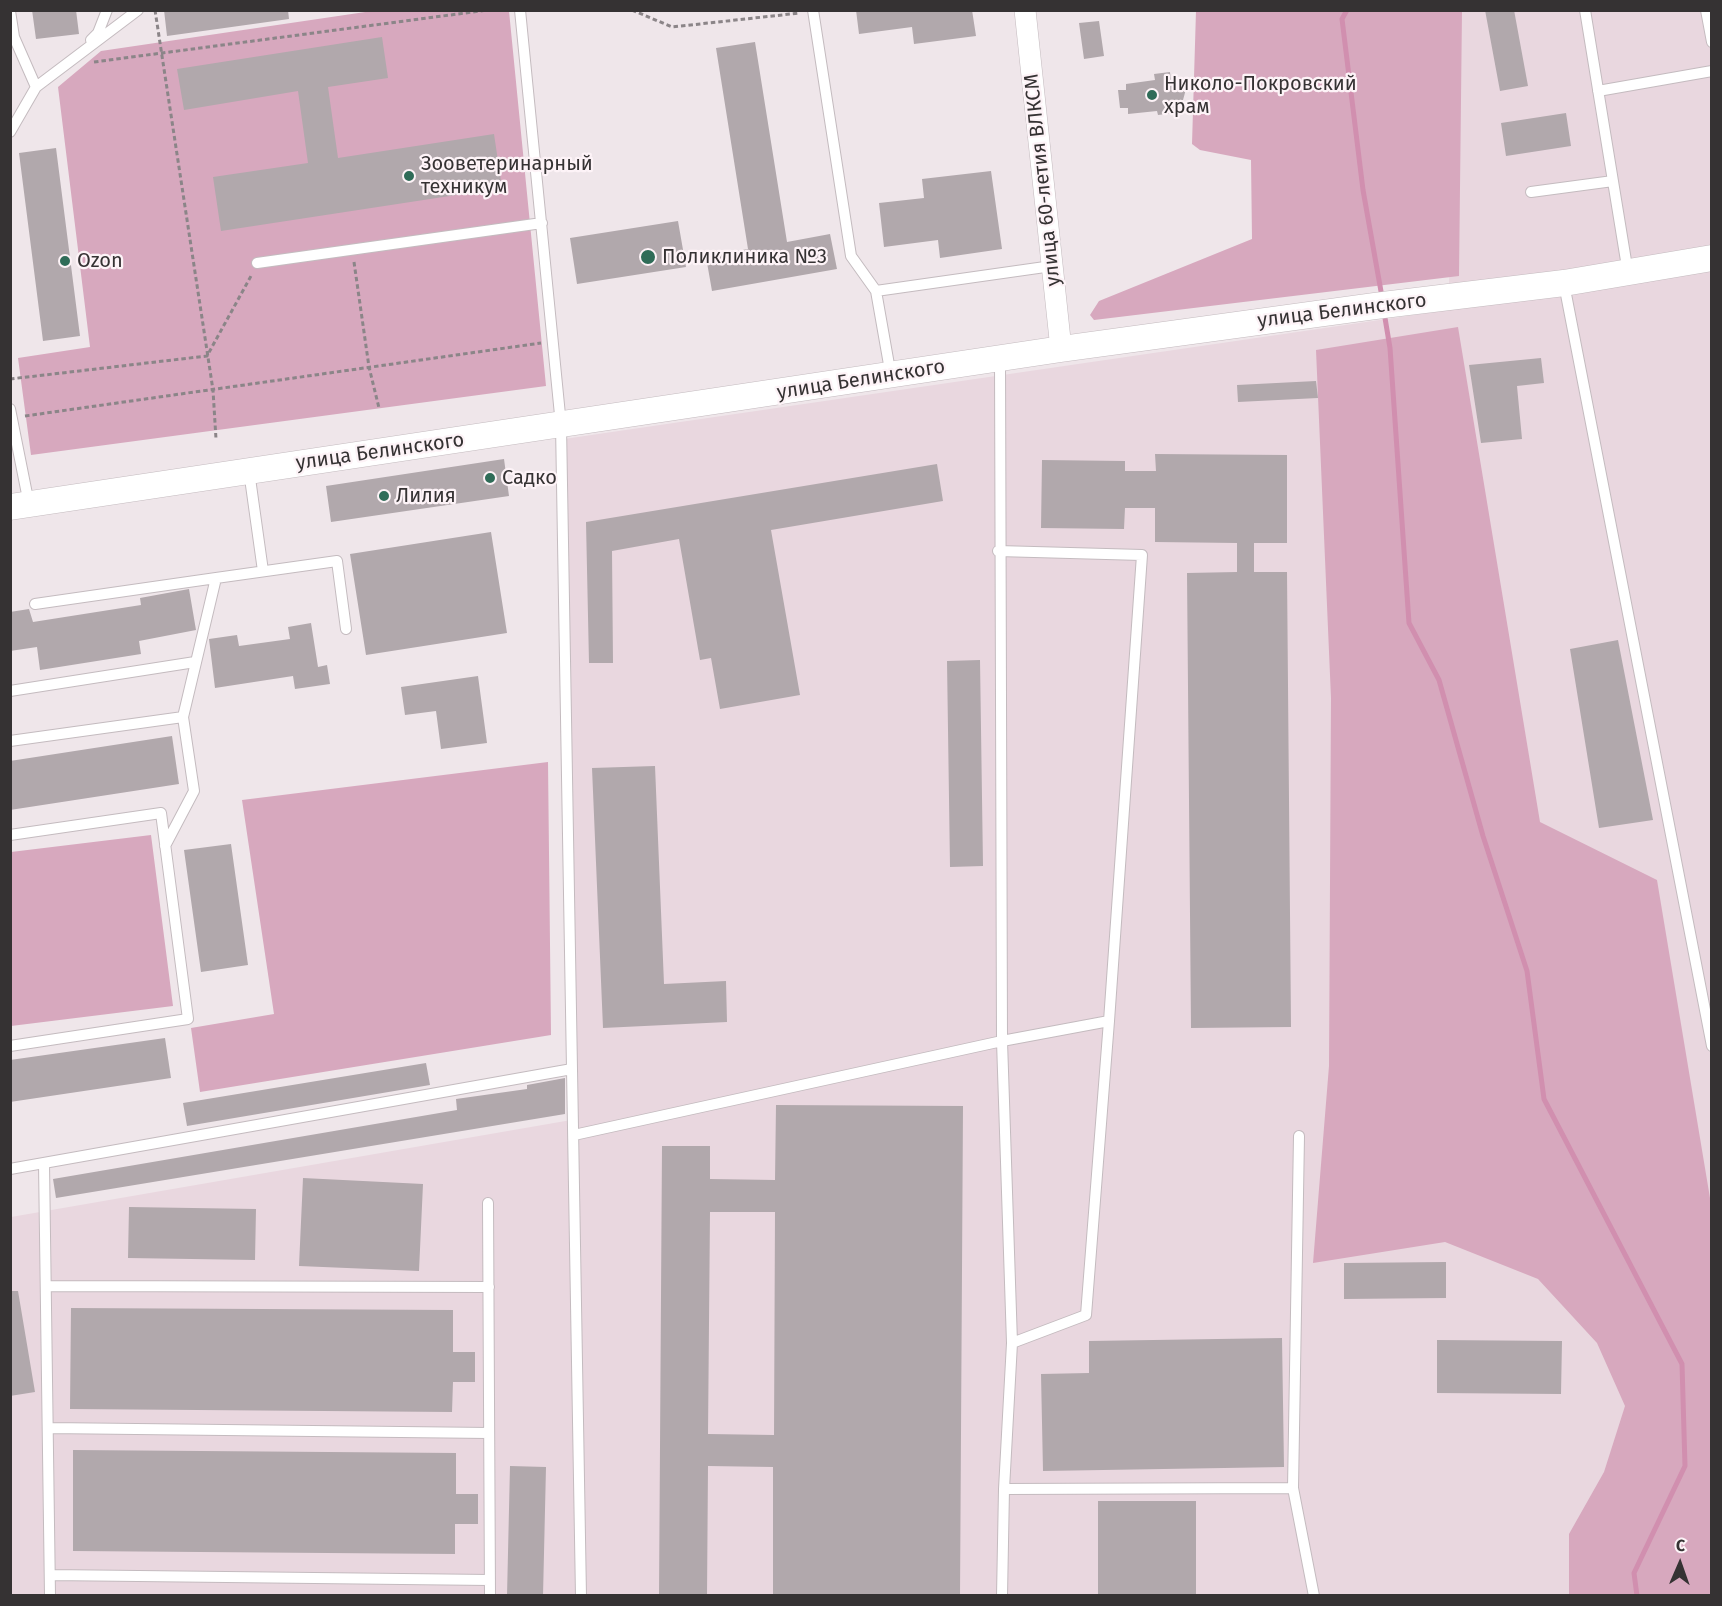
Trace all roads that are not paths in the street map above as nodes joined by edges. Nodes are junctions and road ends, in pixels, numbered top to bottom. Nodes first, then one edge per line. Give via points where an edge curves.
1 (107, 10) edge
2 (138, 10) edge
3 (520, 10) edge
4 (1025, 10) edge
5 (1585, 10) edge
6 (1706, 10) edge
7 (10, 11) edge
8 (813, 11) edge
9 (12, 37) edge
10 (1712, 42) edge
11 (1712, 71) edge
12 (36, 87) junction
13 (1598, 91) junction
14 (10, 132) edge
15 (1613, 181) junction
16 (1531, 192) dead end
17 (542, 224) junction
18 (1712, 258) edge
19 (257, 263) road end
20 (1052, 267) junction
21 (1628, 273) junction
22 (1564, 283) junction
23 (876, 291) junction
24 (1061, 349) junction
25 (1000, 359) junction
26 (891, 376) junction
27 (11, 411) edge
28 (561, 425) junction
29 (249, 471) junction
30 (20, 506) edge
31 (998, 551) junction
32 (263, 571) junction
33 (216, 578) junction
34 (35, 604) dead end
35 (346, 629) dead end
36 (195, 662) junction
37 (10, 691) edge
38 (183, 717) junction
39 (10, 741) edge
40 (10, 835) edge
41 (165, 846) junction
42 (1109, 1021) junction
43 (1002, 1041) junction
44 (10, 1046) edge
45 (1712, 1046) edge
46 (572, 1069) junction
47 (574, 1135) junction
48 (1299, 1136) dead end
49 (44, 1163) junction
50 (10, 1169) edge
51 (488, 1203) dead end
52 (46, 1286) junction
53 (489, 1287) junction
54 (1012, 1343) junction
55 (48, 1428) junction
56 (489, 1433) junction
57 (1293, 1488) junction
58 (1004, 1489) junction
59 (50, 1575) junction
60 (490, 1580) junction
61 (50, 1596) edge
62 (490, 1596) edge
63 (581, 1596) edge
64 (1002, 1596) edge
65 (1314, 1596) edge

1 - 12 lane via 98,33
2 - 12 lane
3 - 17 lane
4 - 20 street, улица 60-летия ВЛКСМ
5 - 13 lane
6 - 10 lane
7 - 9 lane
8 - 23 lane via 851,256
9 - 12 lane
11 - 13 lane
12 - 14 lane
13 - 15 lane
15 - 16 lane
15 - 21 lane
17 - 19 lane
17 - 28 lane
18 - 21 street, улица Белинского
20 - 23 lane
20 - 24 street, улица 60-летия ВЛКСМ
21 - 22 street, улица Белинского
22 - 24 street, улица Белинского
22 - 45 lane
23 - 26 lane
24 - 25 street, улица Белинского
25 - 26 street, улица Белинского
25 - 31 lane
26 - 28 street, улица Белинского
27 - 30 lane
28 - 29 street, улица Белинского
28 - 46 lane
29 - 30 street, улица Белинского
29 - 32 lane
31 - 42 lane via 1142,555
31 - 43 lane
32 - 33 lane
32 - 35 lane via 337,561
33 - 34 lane
33 - 36 lane
36 - 37 lane
36 - 38 lane
38 - 39 lane
38 - 41 lane via 194,791
40 - 41 lane via 161,813
41 - 44 lane via 188,1019
42 - 43 lane
42 - 54 lane via 1086,1315
43 - 47 lane
43 - 54 lane
46 - 47 lane
46 - 49 lane
47 - 63 lane
48 - 57 lane
49 - 50 lane
49 - 52 lane
51 - 53 lane
52 - 53 lane
52 - 55 lane
53 - 56 lane
54 - 58 lane
55 - 56 lane
55 - 59 lane
56 - 60 lane
57 - 58 lane
57 - 65 lane
58 - 64 lane
59 - 60 lane
59 - 61 lane
60 - 62 lane

